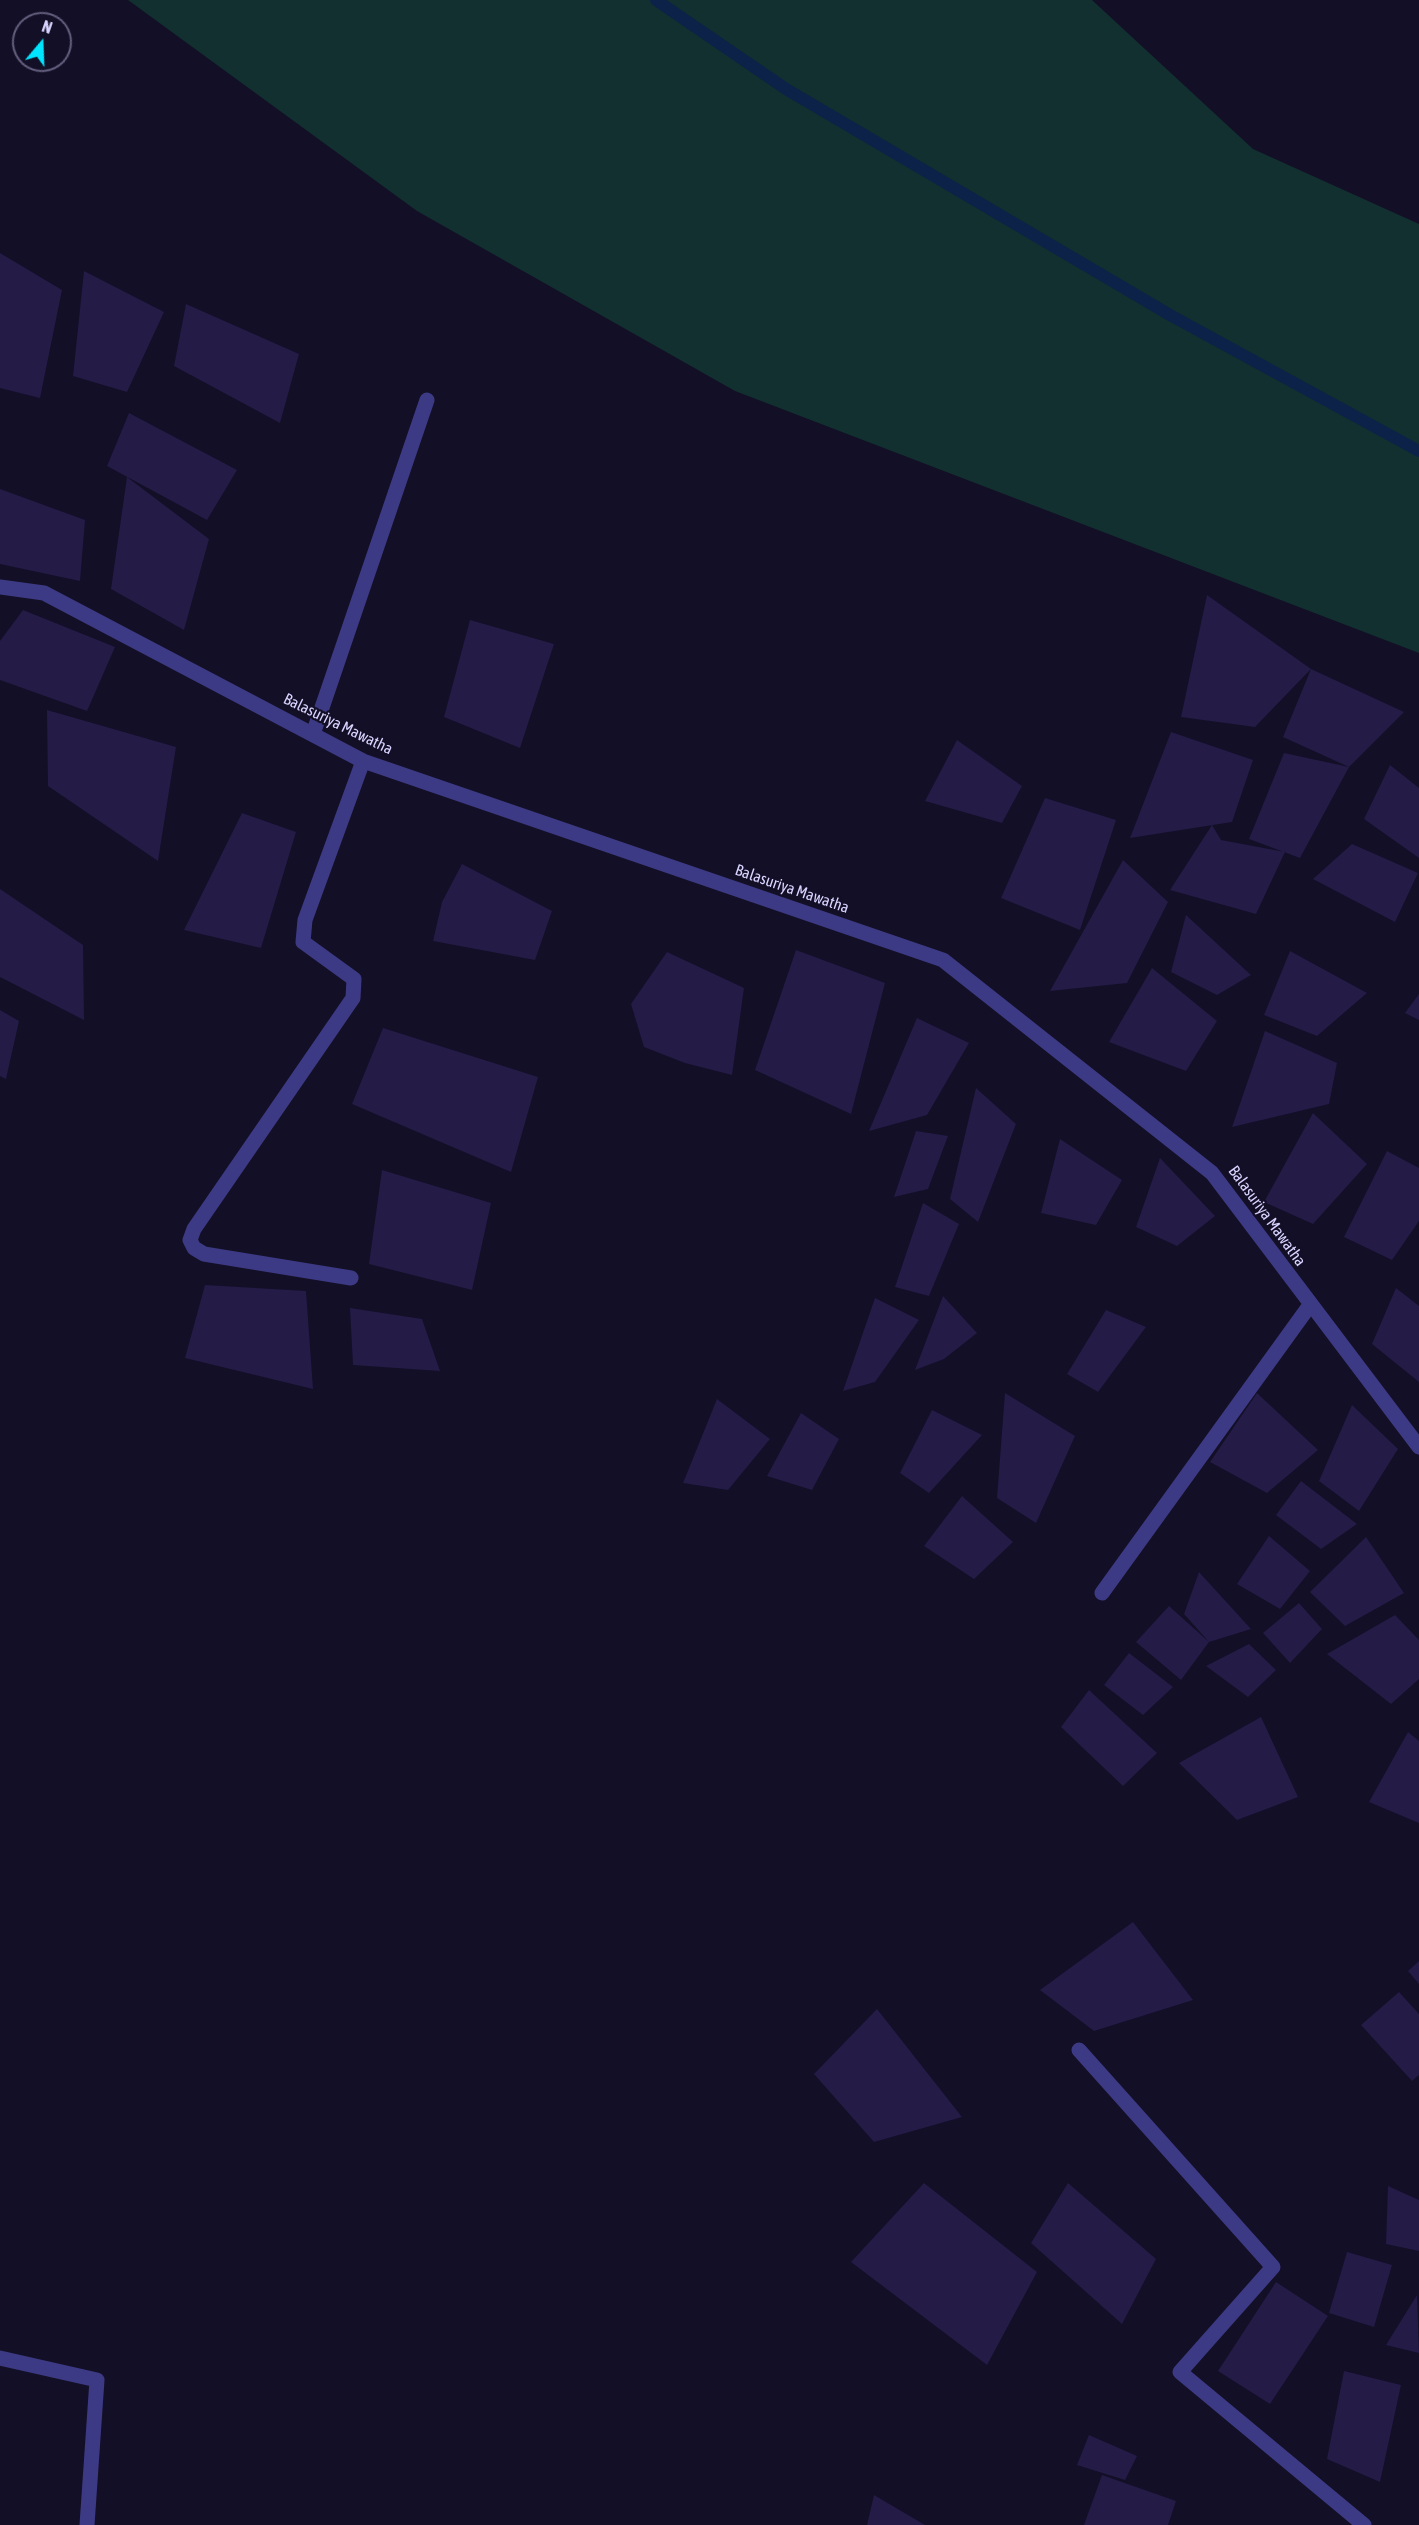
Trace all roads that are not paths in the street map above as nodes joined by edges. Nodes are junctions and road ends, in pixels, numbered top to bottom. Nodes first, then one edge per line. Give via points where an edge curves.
1 (427, 400) dead end
2 (0, 587) edge
3 (313, 734) junction
4 (363, 760) junction
5 (351, 1278) dead end
6 (1310, 1305) junction
7 (1419, 1447) edge
8 (1102, 1593) dead end
9 (1079, 2050) dead end
10 (0, 2358) edge
11 (87, 2525) edge
12 (1364, 2525) edge

1 - 3 street
2 - 3 street, Balasuriya Mawatha via 44,593
3 - 4 street, Balasuriya Mawatha
4 - 5 street via 304,920 303,942 354,979 353,998 216,1194 190,1240 204,1254
4 - 6 street, Balasuriya Mawatha via 943,960 1212,1173
6 - 7 street, Balasuriya Mawatha
6 - 8 street
9 - 12 street via 1274,2267 1180,2372
10 - 11 street via 97,2380

